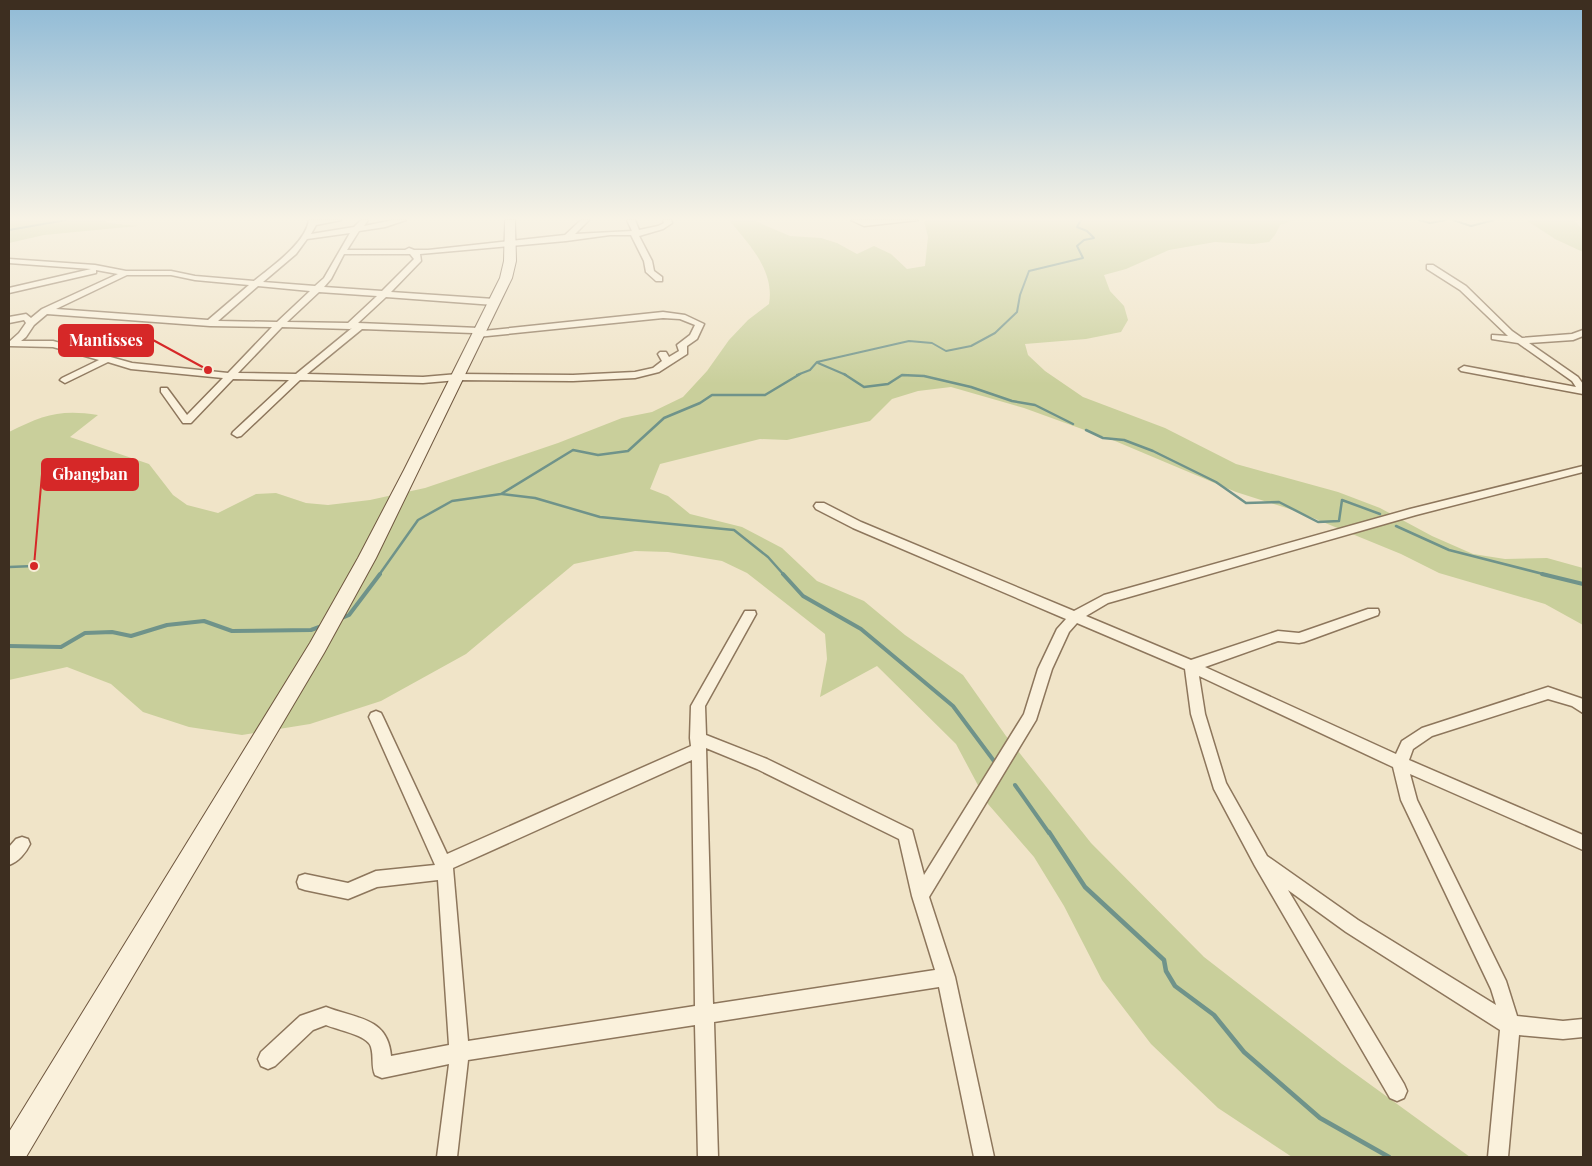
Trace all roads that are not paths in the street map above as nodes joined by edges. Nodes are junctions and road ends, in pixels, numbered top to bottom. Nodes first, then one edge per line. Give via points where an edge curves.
1 (77, 274) edge
2 (123, 274) edge
3 (178, 274) edge
4 (267, 274) edge
5 (330, 274) edge
6 (404, 274) edge
7 (507, 274) edge
8 (653, 274) edge
9 (1442, 274) edge
10 (659, 279) dead end
11 (258, 282) junction
12 (318, 289) junction
13 (9, 290) edge
14 (384, 293) junction
15 (494, 302) junction
16 (45, 311) junction
17 (9, 320) edge
18 (30, 323) junction
19 (210, 324) junction
20 (279, 325) junction
21 (355, 326) junction
22 (478, 332) junction
23 (1583, 333) edge
24 (1495, 337) dead end
25 (1520, 342) junction
26 (10, 344) edge
27 (108, 359) junction
28 (1464, 369) dead end
29 (229, 376) junction
30 (298, 377) junction
31 (458, 377) junction
32 (65, 380) dead end
33 (164, 390) dead end
34 (1583, 391) edge
35 (237, 434) dead end
36 (1583, 470) edge
37 (820, 506) dead end
38 (1373, 612) dead end
39 (750, 614) dead end
40 (1076, 616) junction
41 (1190, 666) junction
42 (1583, 707) edge
43 (376, 717) dead end
44 (697, 744) junction
45 (1400, 763) junction
46 (1583, 842) edge
47 (22, 844) dead end
48 (9, 858) edge
49 (1261, 861) junction
50 (444, 868) junction
51 (305, 882) dead end
52 (920, 896) junction
53 (946, 977) junction
54 (704, 1015) junction
55 (1510, 1025) junction
56 (1583, 1028) edge
57 (459, 1052) junction
58 (268, 1059) dead end
59 (1397, 1091) dead end
60 (10, 1157) edge
61 (447, 1157) edge
62 (708, 1157) edge
63 (984, 1157) edge
64 (1498, 1157) edge

1 - 13 street
2 - 16 street
3 - 11 street
4 - 11 street
5 - 12 street
6 - 14 street
7 - 15 street
8 - 10 street
9 - 25 street via 1463,288
11 - 12 street
11 - 19 street
12 - 14 street
12 - 20 street
14 - 15 street
14 - 21 street
15 - 22 street
16 - 18 street
16 - 19 street
17 - 18 street via 26,317
18 - 26 street via 23,335
19 - 20 street
20 - 21 street
20 - 29 street
21 - 22 street
21 - 30 street
22 - 31 street
22 - 31 street via 663,315 682,317 700,324 694,337 682,345 684,352 665,358 656,370 635,376
23 - 25 street via 1573,337
24 - 25 street
25 - 34 street via 1574,379
26 - 27 street via 53,344
27 - 29 street via 131,366
27 - 32 street
28 - 34 street
29 - 30 street
29 - 33 street via 187,421
30 - 31 street via 423,380
30 - 35 street
31 - 60 street via 367,558 317,648
36 - 40 street via 1414,512 1104,600
37 - 40 street
38 - 41 street via 1299,638 1278,636
39 - 44 street via 698,706
40 - 41 street
40 - 52 street via 1064,628 1045,669 1032,716
41 - 45 street
41 - 49 street via 1198,714 1219,784
42 - 45 street via 1548,693 1427,732 1407,745
43 - 50 street
44 - 50 street
44 - 52 street via 762,764 906,835
44 - 54 street
45 - 46 street
45 - 55 street via 1409,800 1500,987
47 - 48 street
49 - 55 street via 1352,926
49 - 59 street
50 - 51 street via 376,879 348,891
50 - 57 street
52 - 53 street
53 - 54 street
53 - 63 street
54 - 57 street
54 - 62 street
55 - 56 street via 1563,1030
55 - 64 street
57 - 58 street via 382,1068 380,1043 369,1029 337,1022 326,1016 307,1024
57 - 61 street

